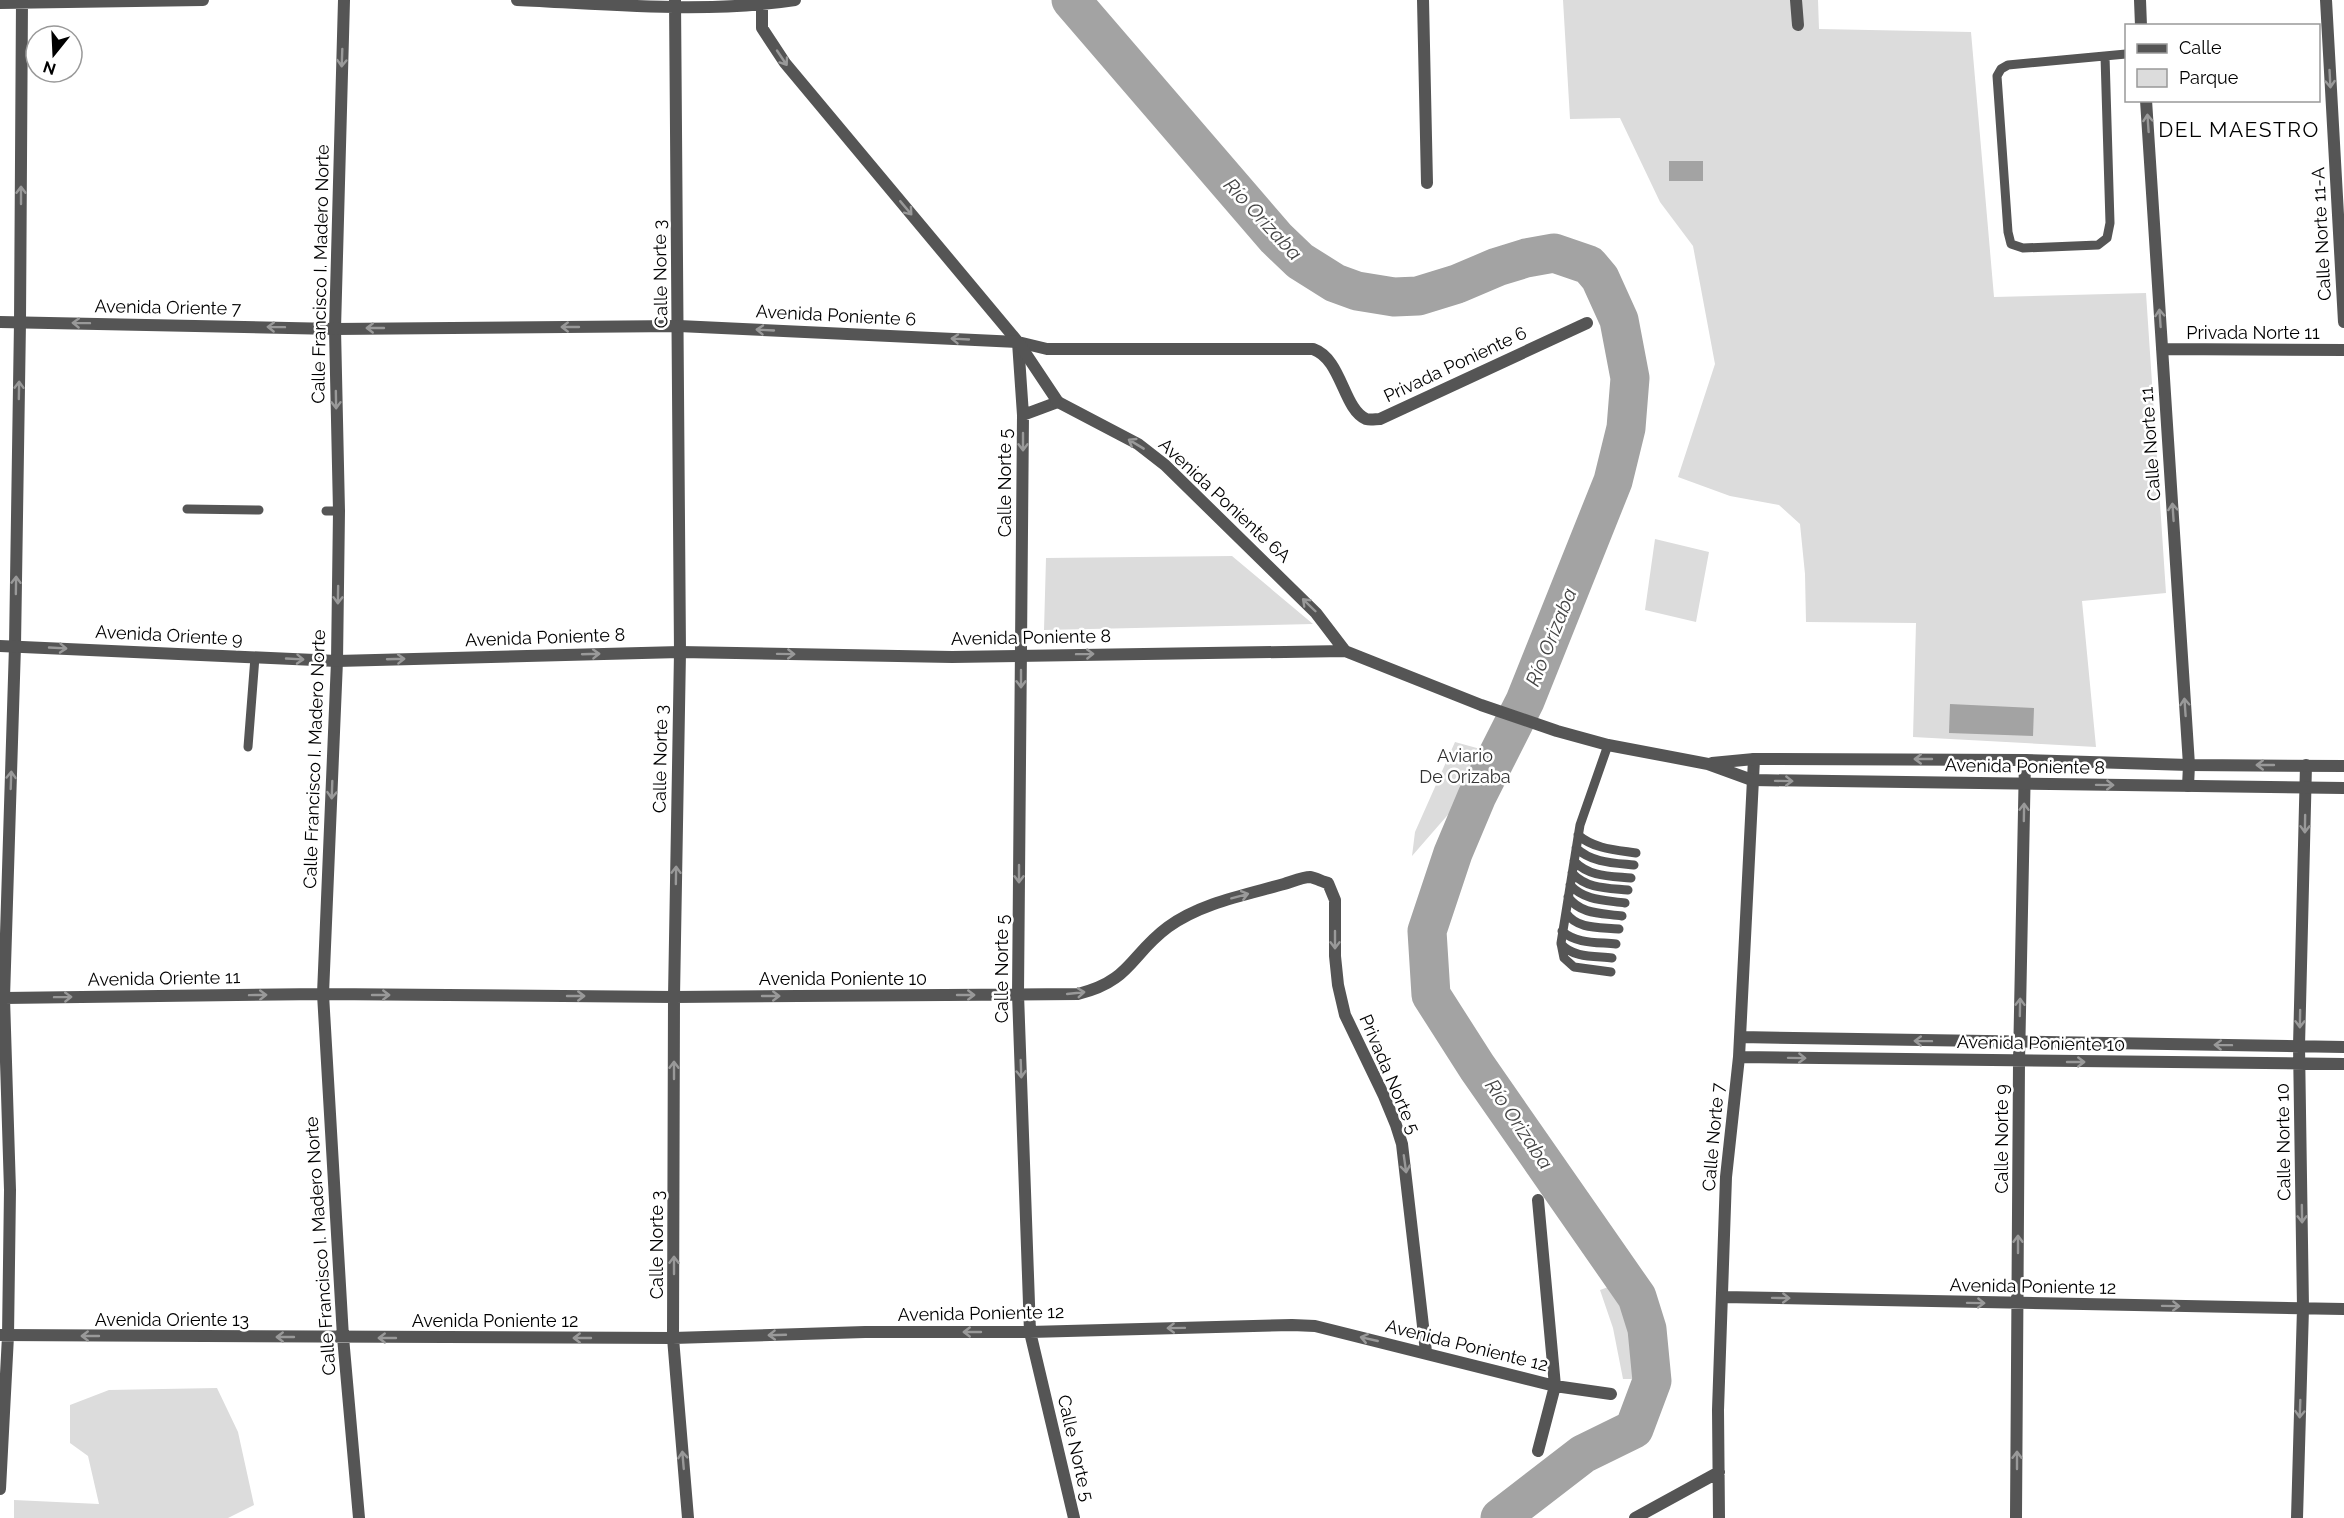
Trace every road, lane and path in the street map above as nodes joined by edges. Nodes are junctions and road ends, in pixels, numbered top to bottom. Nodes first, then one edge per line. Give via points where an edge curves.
1 (203, 0) edge
2 (344, 0) edge
3 (517, 0) edge
4 (795, 0) edge
5 (1423, 0) edge
6 (1796, 0) edge
7 (2140, 0) edge
8 (2326, 0) edge
9 (22, 2) edge
10 (0, 3) edge
11 (675, 3) edge
12 (762, 5) junction
13 (2141, 24) edge
14 (1798, 25) dead end
15 (2125, 54) edge
16 (2105, 56) junction
17 (2146, 102) edge
18 (1427, 183) dead end
19 (0, 322) edge
20 (21, 322) junction
21 (1587, 322) dead end
22 (2344, 322) edge
23 (679, 326) junction
24 (335, 329) junction
25 (1018, 342) junction
26 (2162, 350) junction
27 (2344, 350) edge
28 (1329, 361) joint
29 (1058, 402) junction
30 (1023, 416) junction
31 (187, 509) dead end
32 (259, 510) dead end
33 (0, 646) edge
34 (15, 646) junction
35 (680, 651) junction
36 (1345, 651) junction
37 (1021, 655) junction
38 (255, 657) junction
39 (337, 661) junction
40 (1608, 745) junction
41 (248, 747) dead end
42 (1754, 759) junction
43 (2025, 759) junction
44 (1708, 764) junction
45 (2189, 765) junction
46 (2306, 765) junction
47 (2344, 766) edge
48 (1752, 780) junction
49 (2024, 784) junction
50 (2188, 786) junction
51 (2305, 788) junction
52 (2344, 788) edge
53 (1578, 835) junction
54 (1576, 848) junction
55 (1636, 853) dead end
56 (1574, 861) junction
57 (1634, 866) dead end
58 (1572, 873) junction
59 (1631, 878) dead end
60 (1328, 884) joint
61 (1570, 885) junction
62 (1628, 890) dead end
63 (1568, 897) junction
64 (1626, 903) dead end
65 (1566, 913) junction
66 (1622, 916) dead end
67 (1619, 929) dead end
68 (1563, 931) junction
69 (1561, 943) junction
70 (1616, 944) dead end
71 (1612, 958) dead end
72 (1611, 972) dead end
73 (323, 994) junction
74 (1018, 994) junction
75 (674, 997) junction
76 (4, 998) junction
77 (2, 1035) edge
78 (1740, 1037) junction
79 (2020, 1043) junction
80 (2299, 1046) junction
81 (2344, 1047) edge
82 (1738, 1057) junction
83 (2019, 1062) junction
84 (2300, 1063) junction
85 (2344, 1064) edge
86 (1538, 1200) dead end
87 (1722, 1297) junction
88 (2018, 1304) junction
89 (2303, 1308) junction
90 (2344, 1309) edge
91 (1030, 1332) junction
92 (4, 1336) edge
93 (343, 1337) junction
94 (673, 1338) junction
95 (1426, 1352) junction
96 (1555, 1386) junction
97 (1611, 1394) dead end
98 (1538, 1451) dead end
99 (1719, 1472) junction
100 (0, 1489) edge
101 (359, 1518) edge
102 (688, 1518) edge
103 (1074, 1518) edge
104 (1635, 1518) edge
105 (1719, 1518) edge
106 (2016, 1518) edge
107 (2297, 1518) edge

1 - 9 street
2 -> 24 street, Calle Francisco I. Madero Norte
3 - 11 street
4 - 12 street
5 - 18 street
6 - 14 street
7 - 13 street
8 -> 22 street, Calle Norte 11-A
9 - 10 street
20 -> 9 street
11 - 12 street
11 - 23 street, Calle Norte 3
12 -> 25 street via 762,28 785,63
15 - 16 lane
16 - 16 lane via 2008,65 1997,76 2011,244 2023,248 2098,245 2107,238 2110,223
26 -> 17 street, Calle Norte 11
19 - 20 street, Avenida Oriente 7
24 -> 20 street, Avenida Oriente 7
34 -> 20 street
21 - 28 street, Privada Poniente 6 via 1380,419 1368,420 1358,413
23 -> 24 street, Avenida Poniente 6
25 -> 23 street, Avenida Poniente 6
23 - 35 street, Calle Norte 3
24 -> 39 street, Calle Francisco I. Madero Norte via 333,511
25 - 28 street, Avenida Poniente 6 via 1047,349 1313,349
25 - 29 street, Avenida Poniente 6A
25 - 30 street, Calle Norte 5
26 - 27 street, Privada Norte 11
45 -> 26 street, Calle Norte 11
29 - 30 street, Calle Norte 5
36 -> 29 street, Avenida Poniente 6A via 1316,613 1165,465 1138,444
30 -> 37 street, Calle Norte 5
31 - 32 lane
33 - 34 street, Avenida Oriente 9
34 -> 38 street, Avenida Oriente 9
76 -> 34 street
35 -> 37 street, Avenida Poniente 8
39 -> 35 street, Avenida Poniente 8
75 -> 35 street, Calle Norte 3
37 -> 36 street, Avenida Poniente 8
36 - 40 street, Avenida Poniente 8 via 1481,705
37 -> 74 street, Calle Norte 5
38 -> 39 street, Avenida Oriente 9
38 - 41 lane
39 -> 73 street, Calle Francisco I. Madero Norte
40 - 44 street, Avenida Poniente 8
40 - 53 lane
43 -> 42 street, Avenida Poniente 8
42 - 44 street, Avenida Poniente 8
42 - 48 street, Calle Norte 7
43 - 45 street, Avenida Poniente 8
43 - 49 street, Calle Norte 9
44 - 48 street, Avenida Poniente 8
46 -> 45 street, Avenida Poniente 8
45 - 50 street, Calle Norte 11
46 - 47 street, Avenida Poniente 8
46 - 51 street, Calle Norte 10
48 -> 49 street, Avenida Poniente 8
48 - 78 street, Calle Norte 7
49 -> 50 street, Avenida Poniente 8
79 -> 49 street, Calle Norte 9
50 - 51 street, Avenida Poniente 8
51 - 52 street, Avenida Poniente 8
51 -> 80 street, Calle Norte 10
53 - 54 lane
53 - 55 lane via 1598,846
54 - 56 lane
54 - 57 lane via 1595,860
56 - 58 lane
56 - 59 lane via 1592,873
58 - 61 lane
58 - 62 lane via 1590,886
74 -> 60 street, Avenida Poniente 10 via 1078,994 1097,989 1129,969 1169,926 1221,901 1310,877
60 -> 95 street, Privada Norte 5 via 1335,900 1335,956 1345,1015 1402,1143
61 - 63 lane
61 - 64 lane via 1588,898
63 - 65 lane
63 - 66 lane via 1584,911
65 - 67 lane via 1571,921 1582,926
65 - 68 lane
68 - 69 lane
68 - 70 lane via 1569,938
69 - 71 lane via 1568,952
69 - 72 lane via 1564,958 1574,968
73 -> 75 street, Avenida Poniente 10
76 -> 73 street, Avenida Oriente 11
73 - 93 street, Calle Francisco I. Madero Norte
75 -> 74 street, Avenida Poniente 10
74 -> 91 street, Calle Norte 5
94 -> 75 street, Calle Norte 3
76 - 77 street
77 - 92 street via 10,1190
79 -> 78 street, Avenida Poniente 10
78 - 82 street, Calle Norte 7
80 -> 79 street, Avenida Poniente 10
79 - 83 street, Calle Norte 9
80 - 81 street, Avenida Poniente 10
80 - 84 street, Calle Norte 10
82 -> 83 street, Avenida Poniente 10
82 - 87 street, Calle Norte 7 via 1726,1177
83 -> 84 street, Avenida Poniente 10
88 -> 83 street, Calle Norte 9
84 - 85 street, Avenida Poniente 10
84 -> 89 street, Calle Norte 10
86 - 96 street
87 -> 88 street, Avenida Poniente 12
87 - 99 street, Calle Norte 7
88 -> 89 street, Avenida Poniente 12
106 -> 88 street, Calle Norte 9
89 - 90 street, Avenida Poniente 12
89 -> 107 street, Calle Norte 10
91 -> 94 street, Avenida Poniente 12
95 -> 91 street, Avenida Poniente 12 via 1315,1326
91 - 103 street, Calle Norte 5
93 -> 92 street, Avenida Oriente 13
92 - 100 street
94 -> 93 street, Avenida Poniente 12
93 - 101 street, Calle Francisco I. Madero Norte
102 -> 94 street, Calle Norte 3
95 - 96 street, Avenida Poniente 12
96 - 97 street, Avenida Poniente 12
96 - 98 street
99 - 104 street
99 - 105 street, Calle Norte 7

